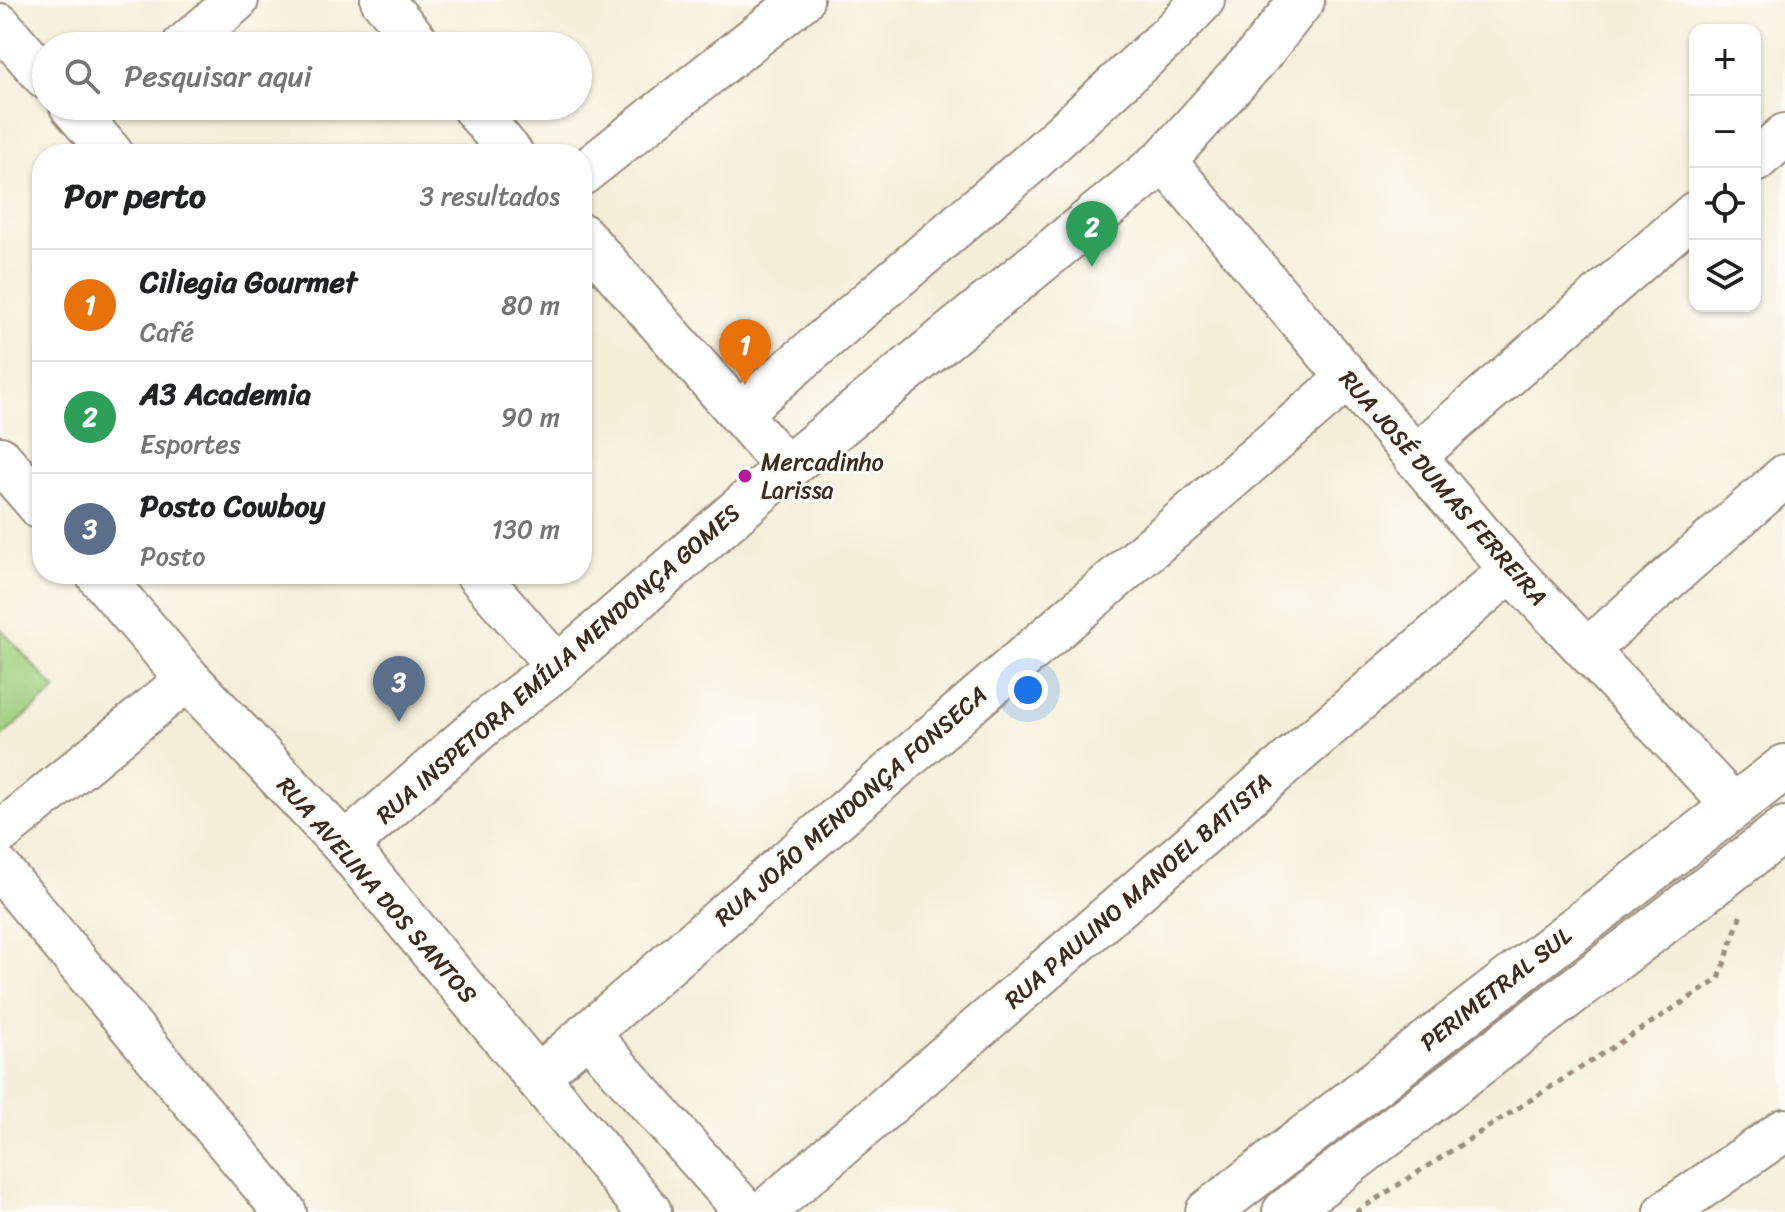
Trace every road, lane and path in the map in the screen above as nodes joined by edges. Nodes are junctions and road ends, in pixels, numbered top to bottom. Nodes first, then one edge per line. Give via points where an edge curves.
1 (237, 0) edge
2 (382, 0) edge
3 (1203, 0) edge
4 (1302, 0) edge
5 (791, 4) edge
6 (0, 25) edge
7 (199, 32) edge
8 (409, 32) edge
9 (32, 62) edge
10 (484, 120) edge
11 (1785, 135) edge
12 (504, 144) edge
13 (1761, 156) edge
14 (1164, 160) junction
15 (592, 166) edge
16 (1689, 218) edge
17 (592, 246) edge
18 (1348, 378) junction
19 (739, 413) junction
20 (1414, 457) junction
21 (0, 459) edge
22 (787, 468) junction
23 (1785, 476) edge
24 (32, 496) edge
25 (1511, 570) junction
26 (107, 584) edge
27 (486, 584) edge
28 (1587, 650) junction
29 (558, 667) junction
30 (188, 679) junction
31 (1785, 767) edge
32 (1734, 806) junction
33 (1785, 829) edge
34 (0, 833) edge
35 (345, 846) junction
36 (0, 869) edge
37 (1745, 904) dead end
38 (587, 1033) junction
39 (537, 1077) junction
40 (1785, 1130) edge
41 (285, 1212) edge
42 (649, 1212) edge
43 (746, 1212) edge
44 (764, 1212) edge
45 (1208, 1212) edge
46 (1285, 1212) edge
47 (1356, 1212) edge
48 (1666, 1212) edge

1 - 7 street
2 - 8 street
3 - 19 street via 1028,165
4 - 14 main road, RUA INSPETORA EMÍLIA MENDONÇA GOMES
5 - 15 street
6 - 9 street
10 - 12 street
11 - 13 street
14 - 18 street, RUA JOSÉ DUMAS FERREIRA
14 - 22 main road, RUA INSPETORA EMÍLIA MENDONÇA GOMES
16 - 20 street
17 - 19 street
18 - 20 street, RUA JOSÉ DUMAS FERREIRA
18 - 38 street, RUA JOÃO MENDONÇA FONSECA
19 - 22 street
20 - 25 street, RUA JOSÉ DUMAS FERREIRA
21 - 24 main road
22 - 29 main road, RUA INSPETORA EMÍLIA MENDONÇA GOMES
23 - 28 street
25 - 28 street, RUA JOSÉ DUMAS FERREIRA
25 - 44 street, RUA PAULINO MANOEL BATISTA
26 - 30 main road, RUA AVELINA DOS SANTOS
27 - 29 street
28 - 32 street, RUA JOSÉ DUMAS FERREIRA
29 - 35 main road, RUA INSPETORA EMÍLIA MENDONÇA GOMES via 486,722
30 - 34 street
30 - 35 main road, RUA AVELINA DOS SANTOS
31 - 32 main road, PERIMETRAL SUL
32 - 45 main road, PERIMETRAL SUL
33 - 46 main road, PERIMETRAL SUL
35 - 39 main road, RUA AVELINA DOS SANTOS
36 - 41 street
37 - 47 path via 1719,979
38 - 39 street, RUA JOÃO MENDONÇA FONSECA
38 - 43 street
39 - 42 main road, RUA AVELINA DOS SANTOS
40 - 48 street

